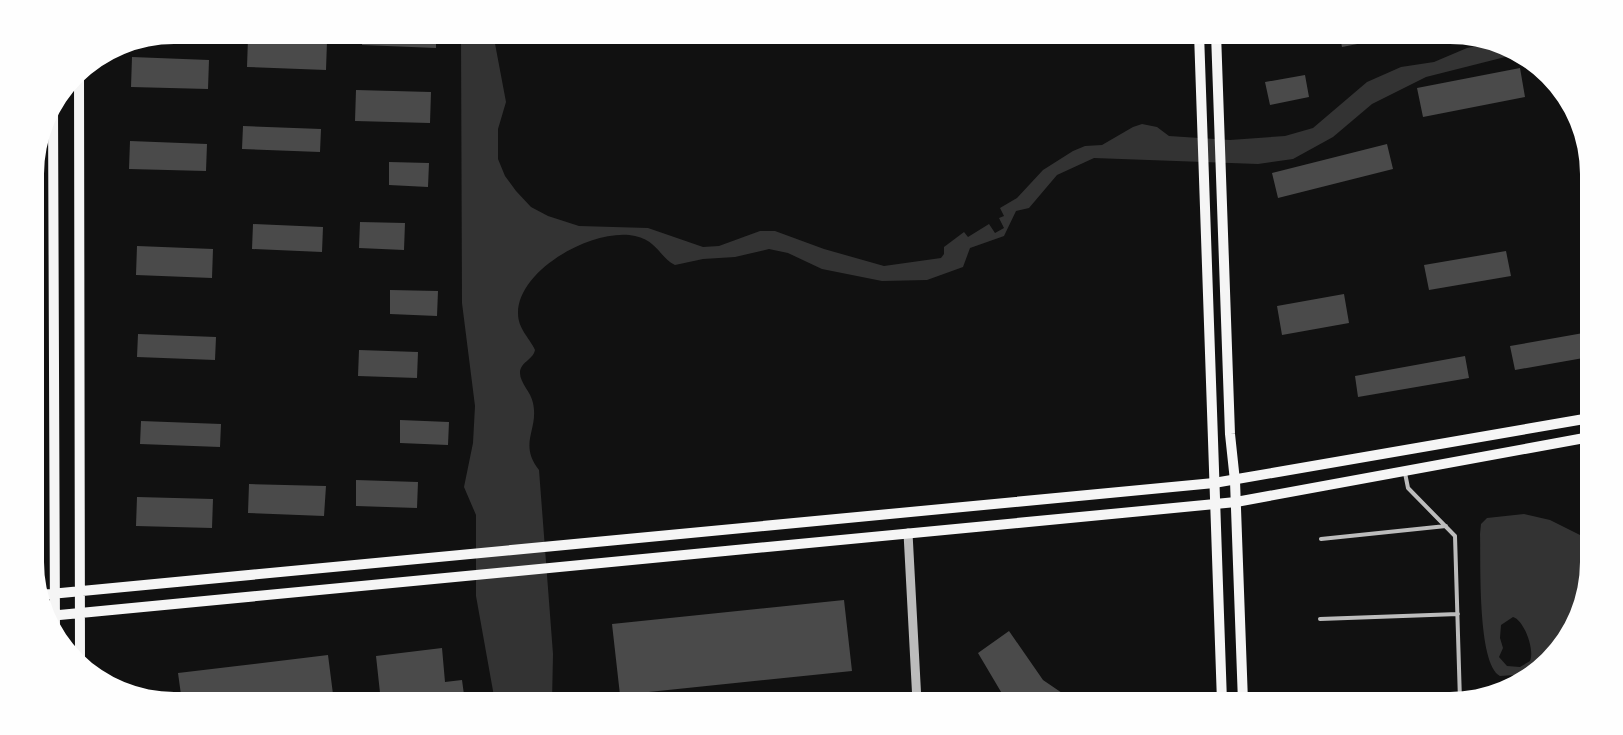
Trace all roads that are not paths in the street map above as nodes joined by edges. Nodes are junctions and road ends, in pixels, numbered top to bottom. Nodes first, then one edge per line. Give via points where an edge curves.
1 (1200, 44) edge
2 (1216, 44) edge
3 (79, 84) edge
4 (52, 127) edge
5 (1580, 420) edge
6 (1580, 439) edge
7 (1405, 471) junction
8 (1235, 481) junction
9 (1214, 483) junction
10 (1236, 502) junction
11 (1215, 504) junction
12 (1446, 526) junction
13 (908, 533) junction
14 (1321, 539) dead end
15 (79, 591) junction
16 (56, 594) junction
17 (48, 595) edge
18 (53, 611) edge
19 (79, 614) junction
20 (1458, 614) junction
21 (55, 616) edge
22 (1320, 619) dead end
23 (80, 653) edge
24 (916, 691) edge
25 (1222, 691) edge
26 (1243, 691) edge
27 (1460, 691) edge

1 - 9 main road
2 - 8 main road
3 - 15 main road
4 - 16 main road
5 - 8 main road
6 - 7 main road
7 - 10 main road
7 - 12 lane via 1408,488
8 - 9 main road
8 - 10 main road
9 - 11 main road
9 - 15 main road
10 - 11 main road
10 - 26 main road
11 - 13 main road
11 - 25 main road
12 - 14 lane
12 - 20 lane via 1455,536
13 - 19 main road
13 - 24 street
15 - 16 main road
15 - 19 main road
16 - 17 main road
16 - 18 main road
19 - 21 main road
19 - 23 main road
20 - 22 lane
20 - 27 lane

